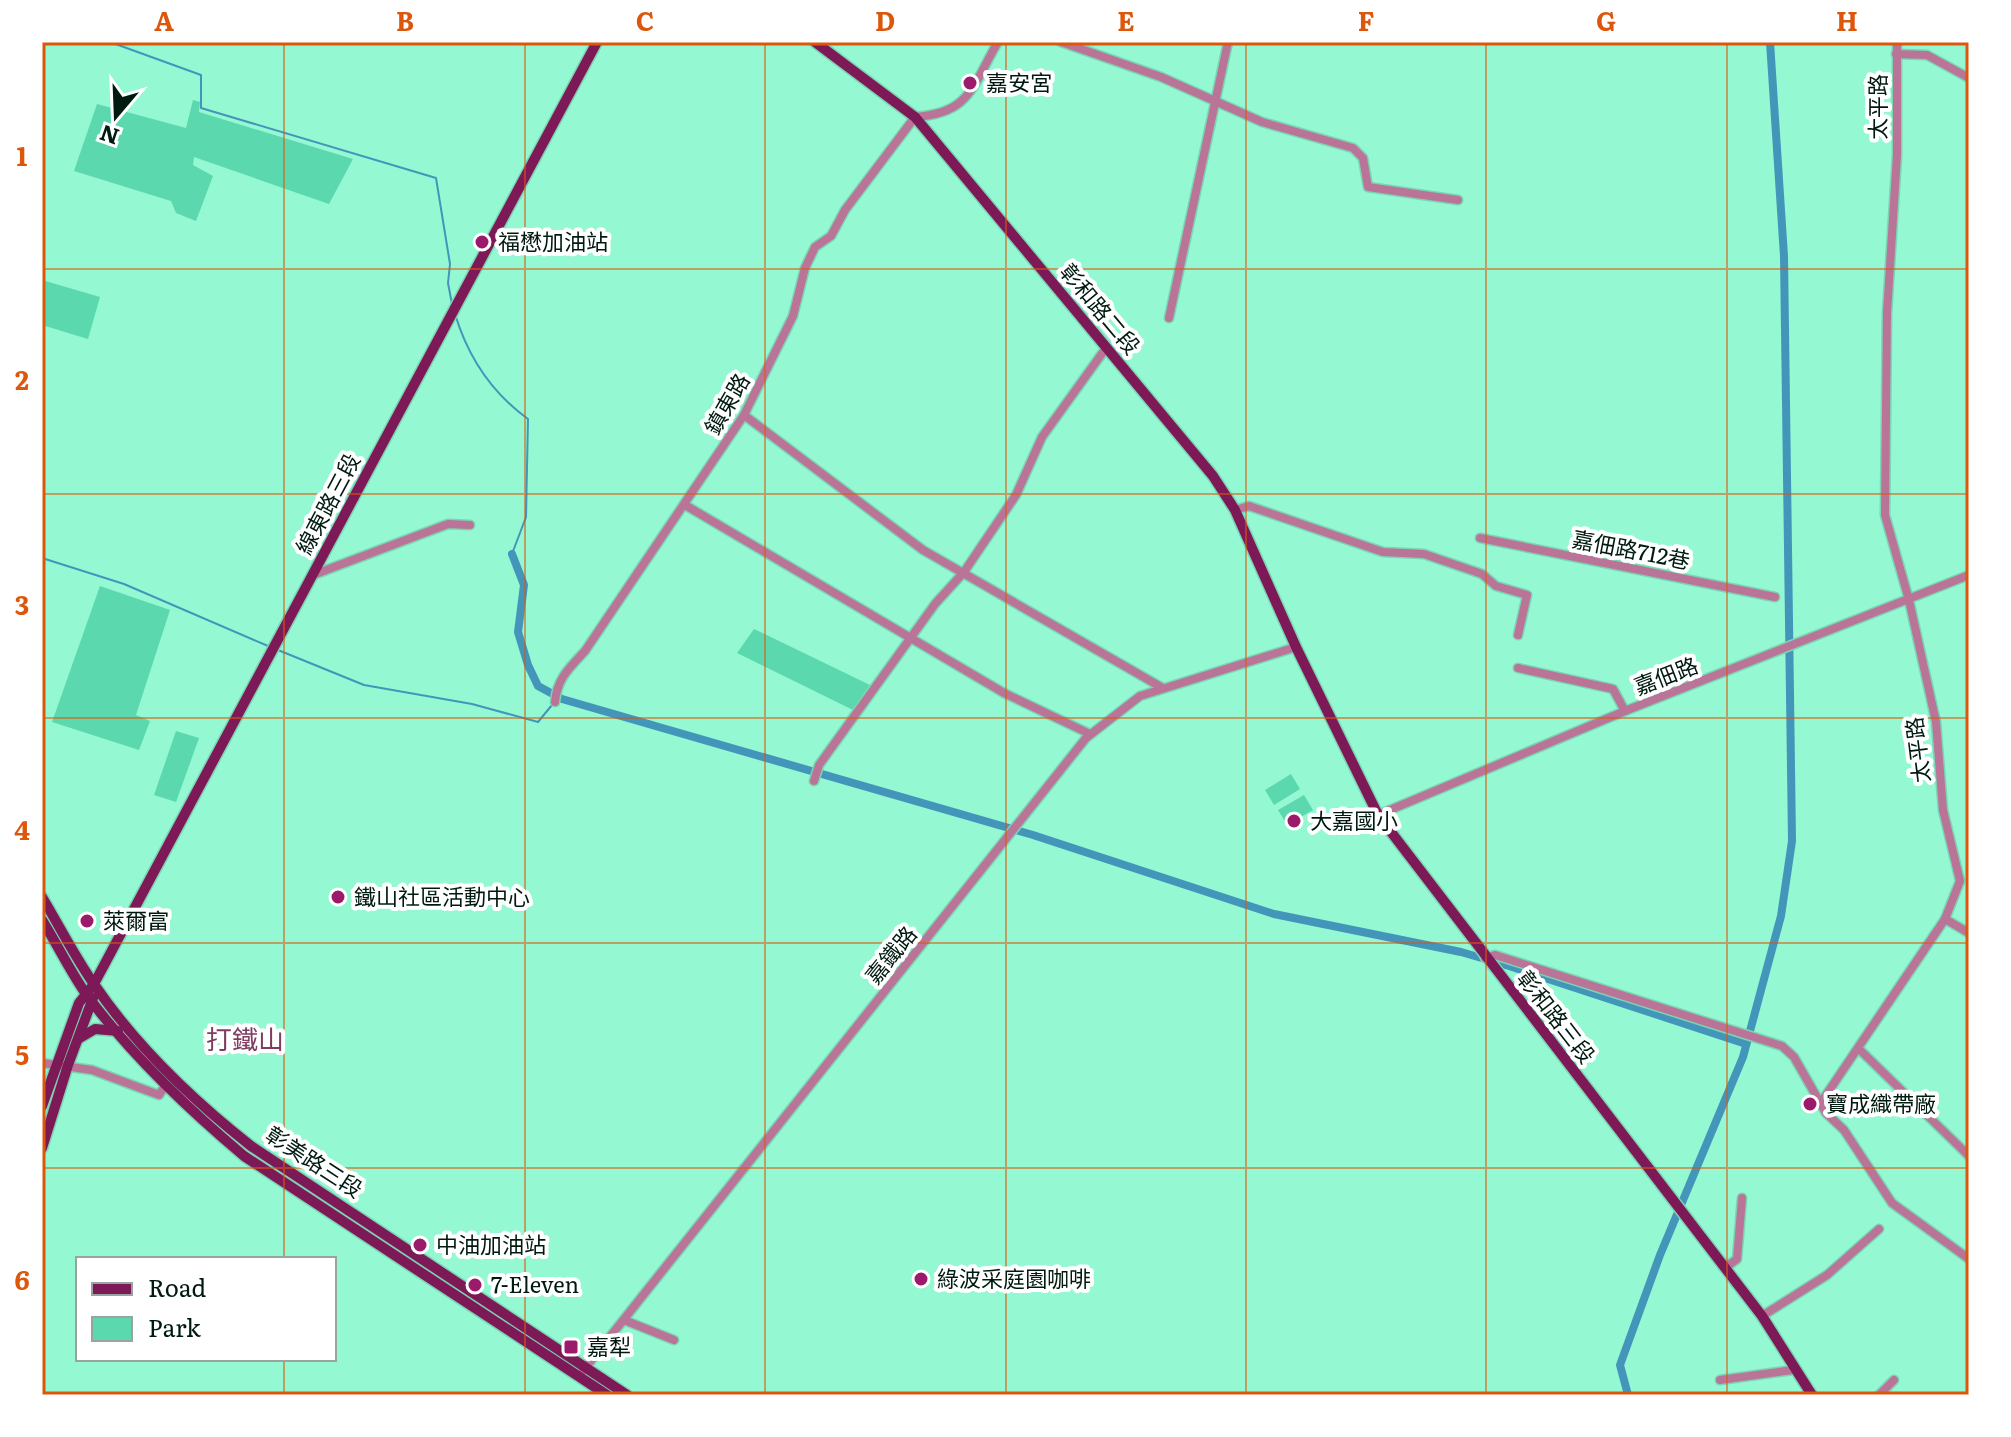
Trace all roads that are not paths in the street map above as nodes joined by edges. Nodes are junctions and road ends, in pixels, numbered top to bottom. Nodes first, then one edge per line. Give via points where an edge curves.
1 (597, 42) edge
2 (815, 42) edge
3 (998, 42) edge
4 (1061, 42) edge
5 (1228, 42) edge
6 (1897, 42) edge
7 (1896, 54) junction
8 (1969, 78) edge
9 (1215, 102) junction
10 (915, 117) junction
11 (1458, 200) dead end
12 (1169, 318) dead end
13 (1106, 348) junction
14 (744, 415) junction
15 (685, 505) junction
16 (1235, 510) junction
17 (470, 525) dead end
18 (1480, 538) dead end
19 (964, 572) junction
20 (313, 575) junction
21 (1969, 575) edge
22 (1775, 597) dead end
23 (1909, 600) junction
24 (1518, 635) dead end
25 (909, 639) junction
26 (1296, 647) junction
27 (1518, 668) dead end
28 (1161, 687) junction
29 (555, 702) dead end
30 (1625, 711) junction
31 (1090, 734) junction
32 (816, 774) dead end
33 (1378, 815) junction
34 (42, 897) edge
35 (1945, 919) junction
36 (42, 920) edge
37 (1969, 933) edge
38 (1484, 958) junction
39 (91, 993) junction
40 (118, 1031) junction
41 (78, 1039) junction
42 (1859, 1049) junction
43 (42, 1063) edge
44 (62, 1064) junction
45 (165, 1086) junction
46 (1822, 1101) junction
47 (42, 1106) edge
48 (42, 1148) edge
49 (1969, 1156) edge
50 (1742, 1198) dead end
51 (1879, 1229) dead end
52 (1969, 1259) edge
53 (1725, 1268) junction
54 (1762, 1316) junction
55 (624, 1320) junction
56 (674, 1340) dead end
57 (1793, 1370) junction
58 (582, 1371) junction
59 (1720, 1380) dead end
60 (1894, 1380) dead end
61 (607, 1395) edge
62 (627, 1395) edge
63 (1812, 1395) edge
64 (1879, 1395) edge

1 - 20 main road, 線東路三段
2 - 10 main road, 彰和路二段
3 - 10 street via 964,101 942,115
4 - 9 street
5 - 9 street
6 - 7 street, 太平路
7 - 8 street via 1927,55
7 - 23 street, 太平路 via 1885,515
9 - 11 street via 1262,122 1353,148 1363,158 1368,187
9 - 12 street
10 - 13 main road, 彰和路二段
10 - 14 street, 鎮東路 via 831,236 815,247 793,316
13 - 16 main road, 彰和路二段
13 - 19 street via 1042,437 1016,495
14 - 15 street, 鎮東路
14 - 19 street via 923,550
15 - 25 street
15 - 29 street, 鎮東路 via 557,686
16 - 24 street via 1249,506 1383,552 1424,554 1482,574 1496,586 1527,595
16 - 26 main road, 彰和路二段
17 - 20 street via 448,524
18 - 22 street, 嘉佃路712巷
19 - 25 street
19 - 28 street
20 - 39 main road, 線東路三段
21 - 23 street, 嘉佃路
23 - 30 street, 嘉佃路
23 - 35 street, 太平路 via 1936,722 1943,810 1960,881
25 - 31 street
25 - 32 street
26 - 28 street, 嘉鐵路
26 - 33 main road, 彰和路三段
27 - 30 street via 1613,689
28 - 31 street, 嘉鐵路 via 1140,696
30 - 33 street, 嘉佃路
31 - 55 street, 嘉鐵路
33 - 38 main road, 彰和路三段
34 - 39 main road, 彰美路三段
35 - 37 street
35 - 42 street, 太平路
36 - 39 main road, 彰美路三段
38 - 46 street via 1495,955 1782,1046
38 - 53 main road, 彰和路三段
39 - 40 main road, 彰美路三段
39 - 41 main road
39 - 44 main road
39 - 58 main road, 彰美路三段 via 210,1113 251,1146
40 - 41 main road via 95,1029
40 - 45 main road, 彰美路三段
41 - 44 main road
42 - 46 street, 太平路
42 - 49 street
43 - 44 street
44 - 45 street via 159,1095
44 - 47 main road
44 - 48 main road
45 - 58 main road, 彰美路三段 via 244,1156
46 - 52 street via 1892,1203
50 - 53 street via 1737,1259
51 - 54 street via 1827,1275
53 - 54 main road, 彰和路三段
54 - 57 main road, 彰和路三段
55 - 56 street
55 - 58 street, 嘉鐵路
57 - 59 street
57 - 63 main road, 彰和路三段
58 - 61 main road, 彰美路三段
58 - 62 main road, 彰美路三段
60 - 64 street

